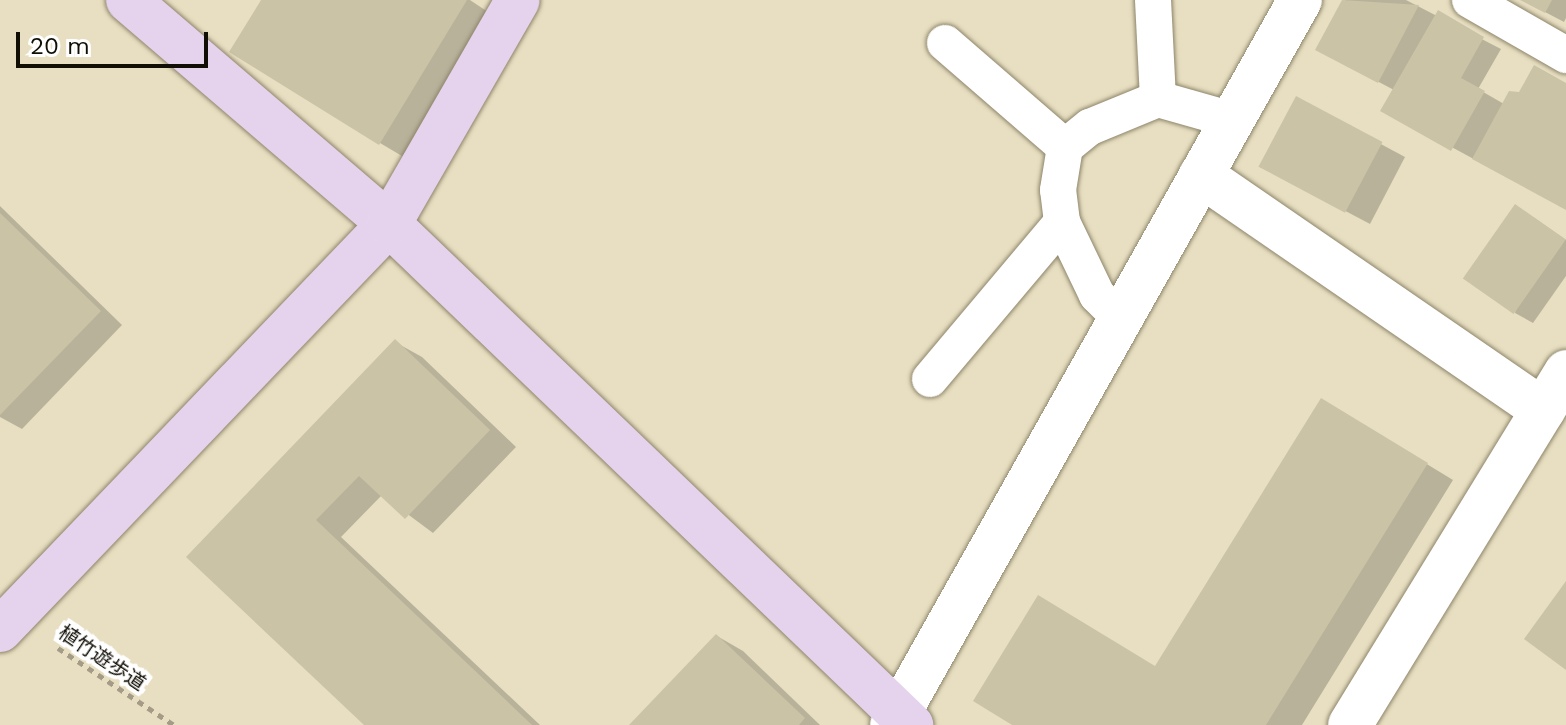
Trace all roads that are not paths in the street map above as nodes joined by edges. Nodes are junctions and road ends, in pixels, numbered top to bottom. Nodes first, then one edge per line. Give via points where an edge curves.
1 (128, 0) edge
2 (518, 0) edge
3 (1153, 0) edge
4 (1300, 0) edge
5 (1470, 0) edge
6 (945, 43) dead end
7 (1566, 55) edge
8 (1158, 99) junction
9 (1232, 120) junction
10 (1065, 147) junction
11 (1201, 175) junction
12 (1062, 222) junction
13 (389, 224) junction
14 (1121, 319) junction
15 (1566, 372) edge
16 (930, 379) dead end
17 (1543, 410) junction
18 (6, 624) edge
19 (900, 721) edge
20 (1350, 725) edge

1 - 13 street
2 - 13 street
3 - 8 lane
4 - 9 street
5 - 7 lane
6 - 10 lane
8 - 9 lane
8 - 10 lane via 1090,127
9 - 11 street
10 - 12 lane via 1058,190
11 - 14 street
11 - 17 street
12 - 14 lane via 1097,295
12 - 16 lane
13 - 18 street
13 - 19 street
14 - 19 street
15 - 17 street
17 - 20 street

